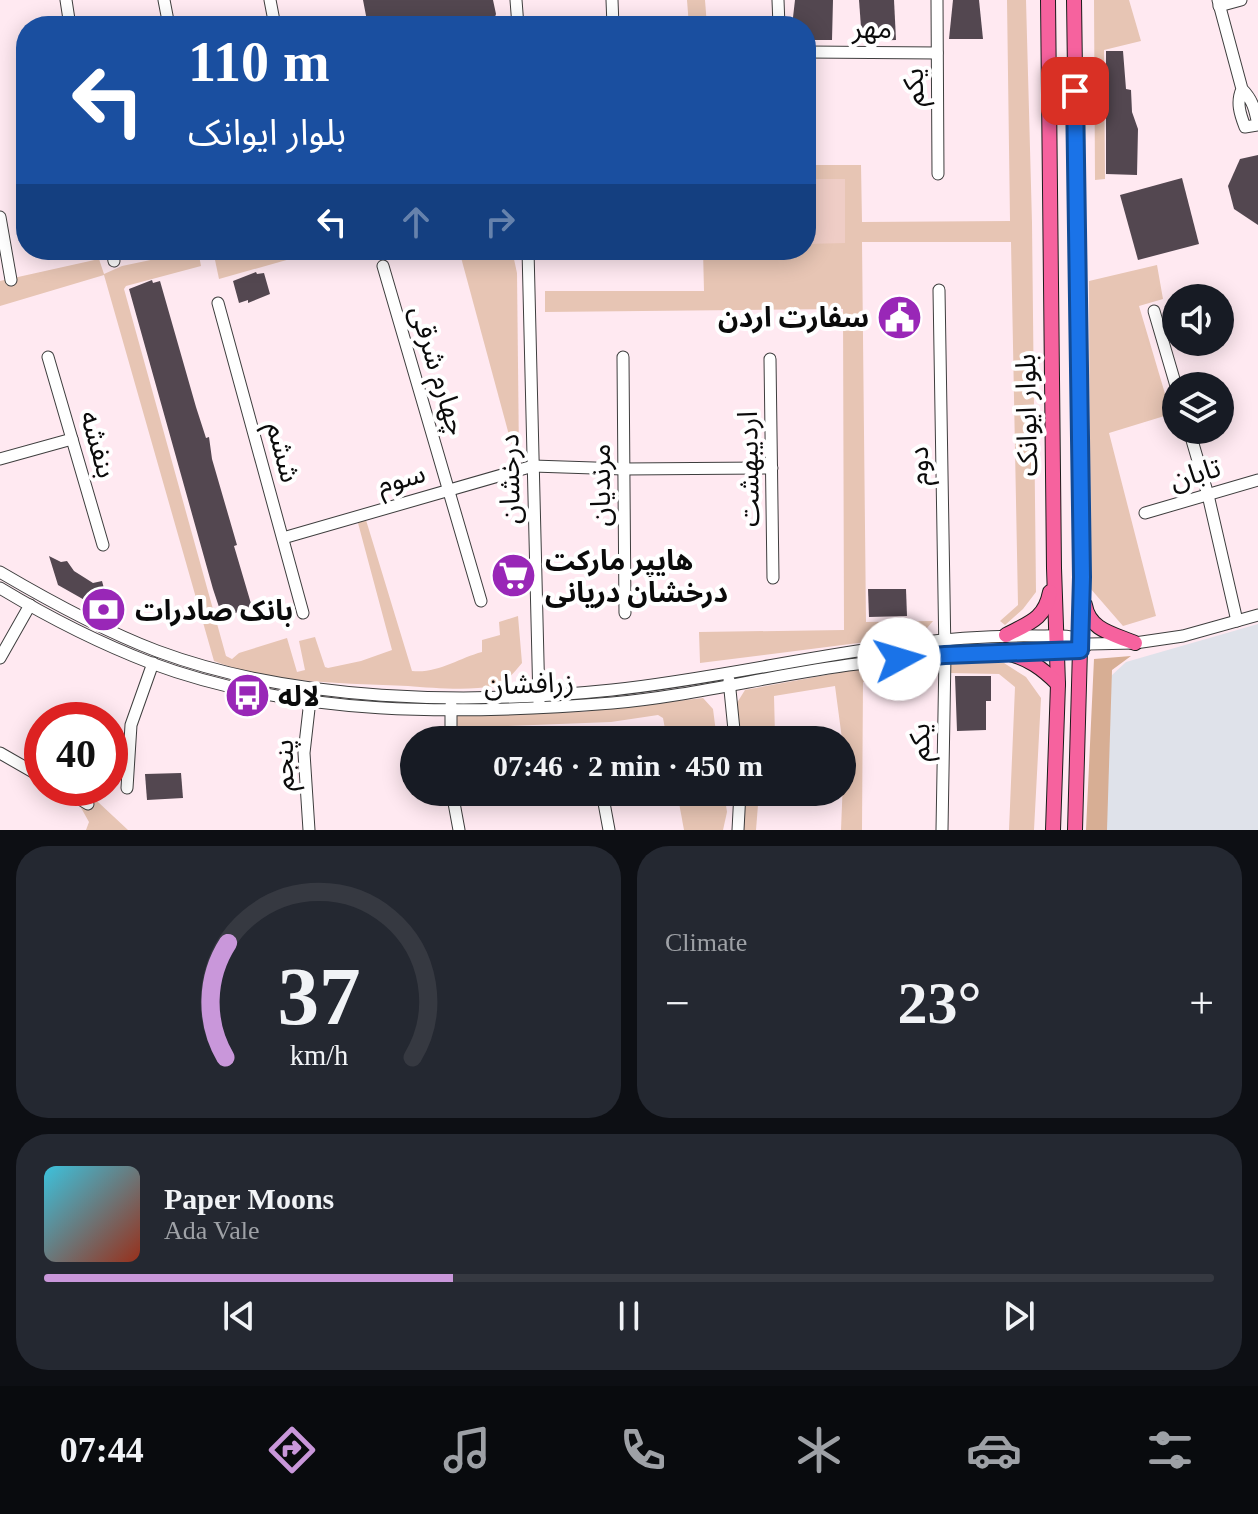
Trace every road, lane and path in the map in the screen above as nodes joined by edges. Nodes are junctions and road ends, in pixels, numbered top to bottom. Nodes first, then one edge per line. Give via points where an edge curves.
1 (937, 0) edge
2 (1048, 0) edge
3 (1074, 0) edge
4 (1241, 0) edge
5 (1218, 3) edge
6 (816, 52) edge
7 (937, 53) junction
8 (1242, 89) dead end
9 (938, 174) dead end
10 (0, 217) edge
11 (528, 260) edge
12 (383, 266) dead end
13 (11, 280) dead end
14 (939, 290) dead end
15 (218, 303) dead end
16 (1154, 311) dead end
17 (48, 357) dead end
18 (623, 357) dead end
19 (770, 359) dead end
20 (1172, 372) edge
21 (72, 439) junction
22 (1193, 444) edge
23 (0, 459) edge
24 (533, 466) junction
25 (772, 468) junction
26 (624, 469) junction
27 (1258, 480) edge
28 (449, 488) junction
29 (1208, 495) junction
30 (1145, 513) dead end
31 (283, 538) junction
32 (103, 545) dead end
33 (1054, 568) junction
34 (0, 572) edge
35 (1082, 577) junction
36 (773, 578) dead end
37 (0, 588) edge
38 (481, 601) dead end
39 (30, 605) junction
40 (303, 613) dead end
41 (625, 613) dead end
42 (1258, 615) edge
43 (1237, 621) junction
44 (1006, 635) junction
45 (944, 642) junction
46 (1135, 643) junction
47 (1057, 644) junction
48 (1083, 644) junction
49 (1006, 653) junction
50 (945, 655) junction
51 (0, 658) edge
52 (153, 663) junction
53 (728, 672) junction
54 (1058, 684) junction
55 (730, 685) junction
56 (451, 697) junction
57 (310, 700) junction
58 (539, 700) junction
59 (451, 710) junction
60 (451, 726) edge
61 (734, 726) edge
62 (0, 753) edge
63 (24, 767) edge
64 (128, 772) edge
65 (455, 806) edge
66 (605, 806) edge
67 (739, 806) edge
68 (309, 830) edge
69 (459, 830) edge
70 (609, 830) edge
71 (738, 830) edge
72 (942, 830) edge
73 (1053, 830) edge
74 (1075, 830) edge

1 - 7 street, یکم
2 - 33 main road, بلوار ایوانک
3 - 35 main road, بلوار ایوانک
4 - 5 street
5 - 8 street
6 - 7 street, مهر
7 - 9 street, یکم
10 - 13 street
11 - 24 street, درخشان
12 - 28 street, چهارم شرقی
14 - 45 street, دوم
15 - 31 street, ششم
16 - 20 street
17 - 21 street, بنفشه
18 - 26 street, مرنديان
19 - 25 street, اردیبهشت
21 - 23 street
21 - 32 street, بنفشه
22 - 29 street
24 - 26 street, سوم
24 - 28 street, سوم
24 - 58 street, درخشان
25 - 26 street, سوم
25 - 36 street, اردیبهشت
26 - 41 street, مرنديان
27 - 29 street, تابان
28 - 31 street, سوم
28 - 38 street, چهارم شرقی
29 - 30 street, تابان
29 - 43 street
31 - 40 street, ششم
33 - 44 main road via 1047,607
33 - 47 main road, بلوار ایوانک
34 - 56 street, زرافشان via 102,628 222,671 376,695
35 - 46 main road via 1087,616 1095,627
35 - 48 main road, بلوار ایوانک
37 - 39 street, زرافشان
39 - 51 street
39 - 52 street, زرافشان
42 - 43 street, زرافشان
43 - 46 street, زرافشان
44 - 45 street, زرافشان
44 - 47 street, زرافشان
45 - 50 street, دوم
45 - 53 street, زرافشان
46 - 48 street, زرافشان
47 - 48 street, زرافشان
47 - 49 street, زرافشان
47 - 54 main road, بلوار ایوانک
48 - 74 main road, بلوار ایوانک
49 - 50 street, زرافشان
49 - 54 main road via 1041,667
50 - 55 street, زرافشان
50 - 72 street, یکم
52 - 57 street, زرافشان via 219,684
52 - 64 street via 131,725
53 - 55 street
53 - 58 street, زرافشان
54 - 73 main road, بلوار ایوانک
55 - 58 street, زرافشان via 613,703
55 - 61 street
56 - 58 street, زرافشان
56 - 59 street
57 - 59 street, زرافشان
57 - 68 street, پنجم via 304,753
58 - 59 street, زرافشان
59 - 60 street
62 - 63 street
65 - 69 street
66 - 70 street
67 - 71 street

